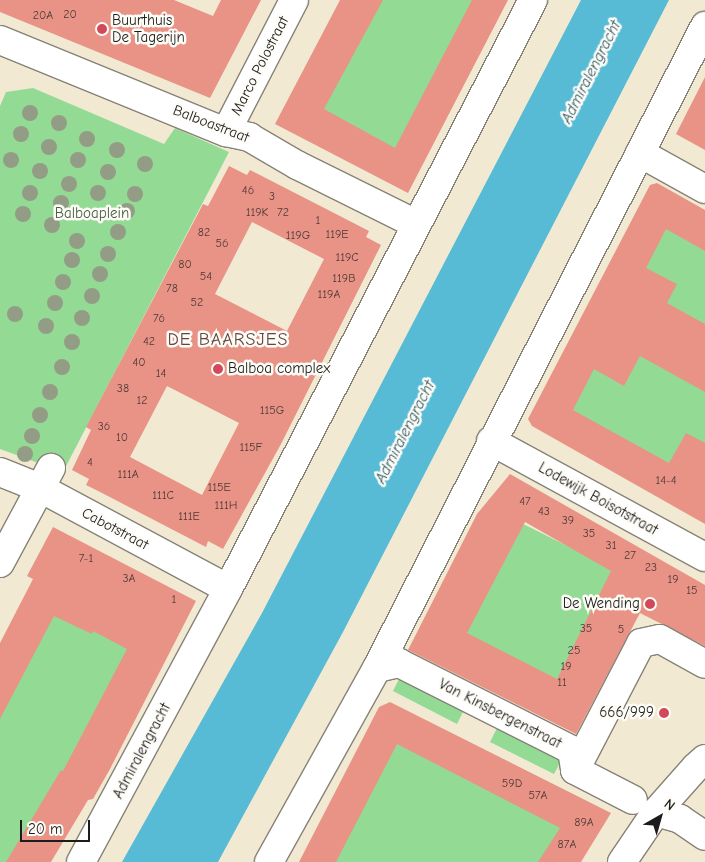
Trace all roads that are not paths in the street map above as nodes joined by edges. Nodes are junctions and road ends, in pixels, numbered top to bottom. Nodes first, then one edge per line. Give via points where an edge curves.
1 (294, 0) edge
2 (533, 0) edge
3 (705, 26) edge
4 (0, 40) edge
5 (226, 132) junction
6 (640, 153) junction
7 (705, 189) edge
8 (416, 224) junction
9 (492, 441) junction
10 (0, 472) edge
11 (46, 478) junction
12 (705, 558) edge
13 (0, 563) edge
14 (228, 590) junction
15 (705, 664) edge
16 (377, 668) junction
17 (705, 759) edge
18 (579, 761) junction
19 (644, 806) junction
20 (705, 836) edge
21 (81, 862) edge
22 (268, 862) edge
23 (622, 862) edge

1 - 5 street, Marco Polostraat
2 - 8 street, Admiralengracht
3 - 6 street
4 - 5 street, Balboastraat
5 - 8 street, Balboastraat via 249,137 297,165
6 - 7 street
6 - 9 street
8 - 14 street, Admiralengracht
9 - 12 street, Lodewijk Boisotstraat
9 - 16 street
10 - 11 street, Cabotstraat
11 - 13 street
11 - 14 street, Cabotstraat
14 - 21 street, Admiralengracht
15 - 18 street via 660,639 641,643
16 - 18 street, Van Kinsbergenstraat via 399,664 572,750
16 - 22 street
17 - 19 street
18 - 19 street
19 - 20 street via 680,820
19 - 23 street

